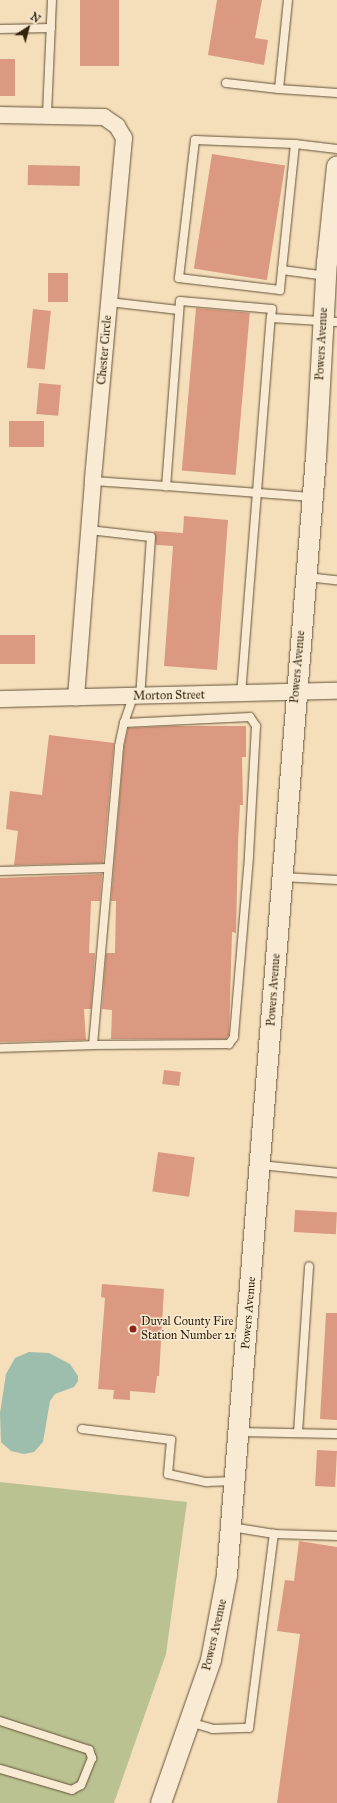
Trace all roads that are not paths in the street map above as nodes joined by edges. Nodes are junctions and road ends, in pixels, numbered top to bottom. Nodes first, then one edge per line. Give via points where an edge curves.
1 (52, 0) edge
2 (288, 0) edge
3 (51, 28) junction
4 (0, 29) edge
5 (226, 83) dead end
6 (279, 89) junction
7 (337, 93) edge
8 (47, 114) junction
9 (0, 115) edge
10 (295, 144) junction
11 (337, 149) edge
12 (337, 167) edge
13 (282, 270) junction
14 (327, 276) junction
15 (109, 302) junction
16 (179, 310) junction
17 (271, 318) junction
18 (330, 322) edge
19 (93, 481) junction
20 (166, 486) junction
21 (257, 494) junction
22 (312, 497) junction
23 (89, 530) junction
24 (306, 576) junction
25 (337, 580) edge
26 (296, 690) junction
27 (337, 691) edge
28 (241, 695) junction
29 (76, 697) junction
30 (137, 697) junction
31 (0, 699) edge
32 (124, 723) junction
33 (108, 868) junction
34 (0, 871) edge
35 (282, 877) junction
36 (337, 880) edge
37 (93, 1045) junction
38 (0, 1048) edge
39 (260, 1165) junction
40 (337, 1173) edge
41 (309, 1266) dead end
42 (82, 1429) dead end
43 (238, 1432) junction
44 (298, 1433) junction
45 (337, 1434) edge
46 (234, 1481) junction
47 (231, 1526) junction
48 (274, 1534) junction
49 (337, 1536) edge
50 (0, 1721) edge
51 (188, 1721) junction
52 (0, 1769) edge
53 (161, 1803) edge

1 - 3 lane
2 - 6 lane
3 - 4 lane
3 - 8 lane
5 - 6 lane
6 - 7 lane
8 - 9 street, Chester Circle
8 - 15 street, Chester Circle via 104,117 118,126 124,138
10 - 11 lane
10 - 13 lane
10 - 13 lane via 195,140 178,278 280,290
12 - 14 street, Powers Avenue
13 - 14 lane
14 - 18 street, Powers Avenue
15 - 16 lane
15 - 19 street, Chester Circle
16 - 17 lane via 180,301 272,309
16 - 20 lane
17 - 18 lane
17 - 21 lane
18 - 22 street, Powers Avenue
19 - 20 lane
19 - 23 street, Chester Circle
20 - 21 lane
21 - 22 lane
21 - 28 lane
22 - 24 street, Powers Avenue
23 - 29 street, Chester Circle
23 - 30 lane via 151,537
24 - 25 lane
24 - 26 street, Powers Avenue
26 - 27 street, Morton Street
26 - 28 street, Morton Street
26 - 35 street, Powers Avenue
28 - 30 street, Morton Street
29 - 30 street, Morton Street
29 - 31 street, Morton Street
30 - 32 lane
32 - 33 lane via 118,746
32 - 37 lane via 250,717 256,726 249,858 234,1038 229,1044
33 - 34 lane
33 - 37 lane
35 - 36 lane
35 - 39 street, Powers Avenue
37 - 38 lane
39 - 40 lane
39 - 43 street, Powers Avenue
41 - 44 lane
42 - 46 lane via 171,1440 168,1474 207,1482
43 - 44 lane
43 - 46 street, Powers Avenue
44 - 45 lane
46 - 47 street, Powers Avenue
47 - 48 lane
47 - 51 street, Powers Avenue via 227,1575 211,1660
48 - 49 lane
48 - 51 lane via 249,1728 213,1729
50 - 52 lane via 89,1750 92,1758 81,1786 72,1790
51 - 53 street, Powers Avenue

